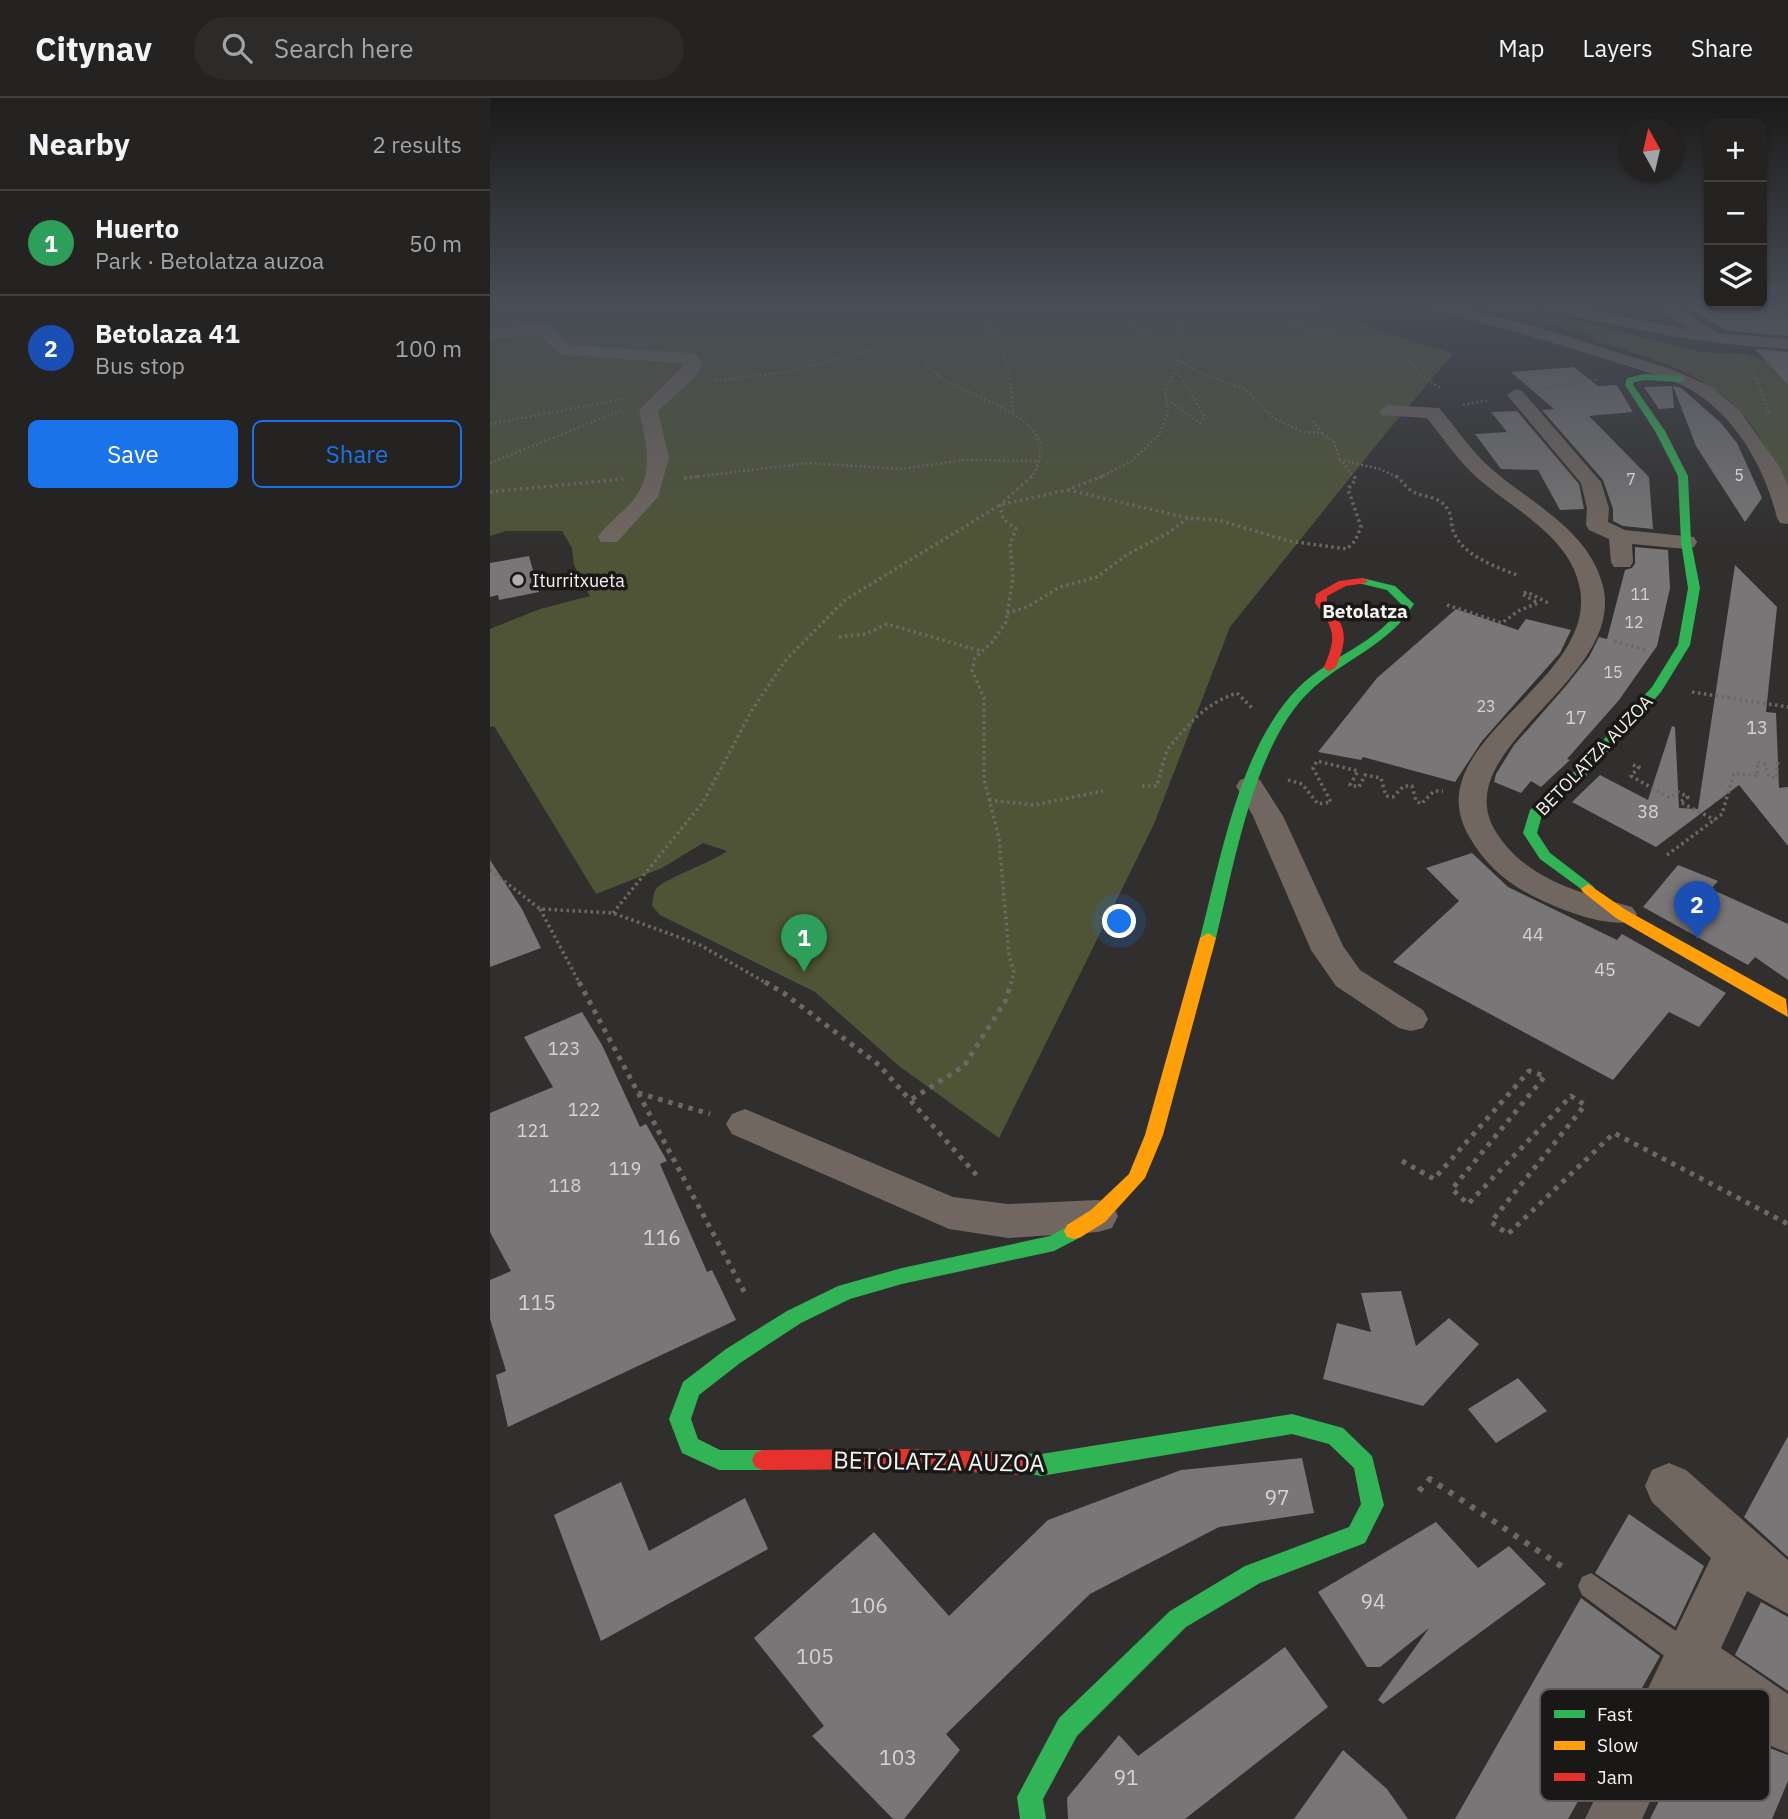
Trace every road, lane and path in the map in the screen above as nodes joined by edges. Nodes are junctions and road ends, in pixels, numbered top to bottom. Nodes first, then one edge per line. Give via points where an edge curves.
1 (681, 385) edge
2 (958, 385) edge
3 (1010, 385) edge
4 (1168, 385) edge
5 (1183, 385) edge
6 (1237, 385) edge
7 (1437, 385) edge
8 (1629, 385) edge
9 (1694, 385) edge
10 (1758, 385) edge
11 (676, 386) junction
12 (653, 390) junction
13 (1445, 391) dead end
14 (1516, 395) dead end
15 (1167, 399) junction
16 (1388, 411) dead end
17 (1768, 412) dead end
18 (1013, 415) junction
19 (1313, 421) dead end
20 (490, 424) edge
21 (1322, 433) junction
22 (1340, 460) junction
23 (1038, 461) junction
24 (490, 463) edge
25 (653, 478) junction
26 (1067, 490) junction
27 (490, 492) edge
28 (1000, 505) junction
29 (1188, 518) junction
30 (1788, 518) edge
31 (1620, 536) junction
32 (609, 537) dead end
33 (1686, 542) junction
34 (1622, 562) dead end
35 (1517, 575) dead end
36 (1548, 603) dead end
37 (1447, 605) dead end
38 (1007, 613) junction
39 (1588, 633) junction
40 (839, 637) dead end
41 (1684, 645) junction
42 (982, 651) junction
43 (1330, 667) junction
44 (1660, 683) junction
45 (1237, 693) dead end
46 (1788, 707) edge
47 (1778, 762) dead end
48 (1281, 778) dead end
49 (1645, 785) dead end
50 (1142, 786) dead end
51 (1250, 786) junction
52 (1103, 790) dead end
53 (1444, 799) dead end
54 (989, 800) junction
55 (1715, 820) junction
56 (1667, 855) dead end
57 (490, 870) edge
58 (540, 909) junction
59 (612, 913) junction
60 (1621, 914) junction
61 (1788, 1011) edge
62 (1411, 1019) dead end
63 (638, 1093) junction
64 (912, 1099) junction
65 (745, 1124) joint
66 (1402, 1161) dead end
67 (1098, 1216) junction
68 (1021, 1220) junction
69 (1788, 1224) edge
70 (767, 1334) junction
71 (1430, 1479) dead end
72 (1669, 1486) dead end
73 (1742, 1554) junction
74 (1591, 1586) joint
75 (1788, 1589) edge
76 (1691, 1658) junction
77 (1676, 1689) edge
78 (1735, 1689) edge
79 (1770, 1713) edge
80 (1788, 1726) edge
81 (1622, 1801) edge
82 (1033, 1819) edge
83 (1613, 1819) edge

1 - 11 path
2 - 18 path
3 - 18 path
4 - 15 path
5 - 15 path via 1205,416 1200,422
6 - 21 path via 1273,418 1303,432
7 - 13 path
8 - 33 street, BETOLATZA AUZOA via 1682,476
9 - 30 street via 1727,408 1742,425 1778,487
10 - 17 path
11 - 12 path
11 - 25 street via 648,410 659,458
12 - 20 path
12 - 24 path via 631,406
14 - 31 street via 1591,482 1597,525
15 - 26 path via 1165,423 1146,448 1131,461
16 - 39 street, BETOLATZA AUZOA via 1432,412 1481,471 1581,557 1592,591
18 - 23 path via 1036,433 1041,452
19 - 21 path
21 - 22 path via 1334,442
22 - 29 path via 1356,478 1348,489 1362,518 1362,527 1347,549 1289,541 1218,520
22 - 35 path via 1386,471 1408,484 1411,491 1447,504 1453,531 1470,551
23 - 25 path via 964,460 901,469 809,463
23 - 28 path via 1034,474
25 - 27 path
25 - 32 street via 647,497
26 - 28 path
26 - 29 path
28 - 38 path via 1003,519 1016,528 1010,544 1013,577
28 - 59 path via 845,600 785,661 752,710 703,802
29 - 38 path via 1171,534 1131,552 1096,578 1072,582 1034,605
31 - 33 street
31 - 34 street
33 - 41 street, BETOLATZA AUZOA via 1694,588
36 - 37 path via 1527,592 1522,594 1538,603 1502,623
38 - 42 path via 1000,632
39 - 41 path via 1660,654 1663,640
39 - 60 street, BETOLATZA AUZOA via 1560,677 1490,751 1475,784 1472,812 1475,827 1488,845 1519,876 1585,906
40 - 42 path via 866,634 887,624
41 - 44 street, BETOLATZA AUZOA
42 - 54 path via 972,670 984,698 984,779
43 - 43 street, BETOLATZA AUZOA via 1359,651 1402,616 1408,604 1403,595 1383,584 1355,581 1322,594 1321,604 1341,634
43 - 51 street, BETOLATZA AUZOA via 1281,717
44 - 46 path
44 - 60 street, BETOLATZA AUZOA via 1579,775 1535,813 1530,833 1545,856
45 - 50 path via 1222,697 1195,716 1180,740 1166,750 1157,786
47 - 55 path via 1776,778 1769,777 1765,764 1757,762 1758,776 1734,773 1722,814
48 - 53 path via 1302,784 1318,804 1331,802 1313,768 1317,761 1358,771 1350,785 1359,787 1365,775 1381,778 1386,796 1412,786 1421,804 1434,791 1443,790
49 - 55 path via 1670,797 1678,792 1688,797 1679,802
51 - 62 street via 1328,950 1348,978
51 - 67 street, BETOLATZA AUZOA via 1154,1135 1136,1178
52 - 54 path via 1034,805
54 - 64 path via 999,838 1014,972 1006,1000 964,1066
55 - 56 path
57 - 58 path
58 - 59 path
58 - 63 path
59 - 64 path via 700,945 785,994 879,1065
60 - 61 street, BETOLATZA AUZOA
63 - 65 path
63 - 70 path
64 - 68 path via 965,1164
65 - 68 street via 949,1213
66 - 69 path via 1434,1179 1529,1071 1545,1076 1452,1189 1468,1204 1571,1096 1586,1105 1491,1222 1508,1234 1614,1133
67 - 68 street
67 - 70 street, BETOLATZA AUZOA via 1054,1243 845,1292
70 - 82 street, BETOLATZA AUZOA via 690,1389 680,1419 691,1446 719,1460 914,1459 1041,1465 1292,1424 1335,1435 1364,1463 1373,1505 1357,1535 1253,1574 1178,1619 1068,1727 1030,1797
71 - 74 path
72 - 73 street
73 - 75 street
73 - 76 street
74 - 76 lane
76 - 77 street
76 - 78 street
79 - 80 street
81 - 83 street

